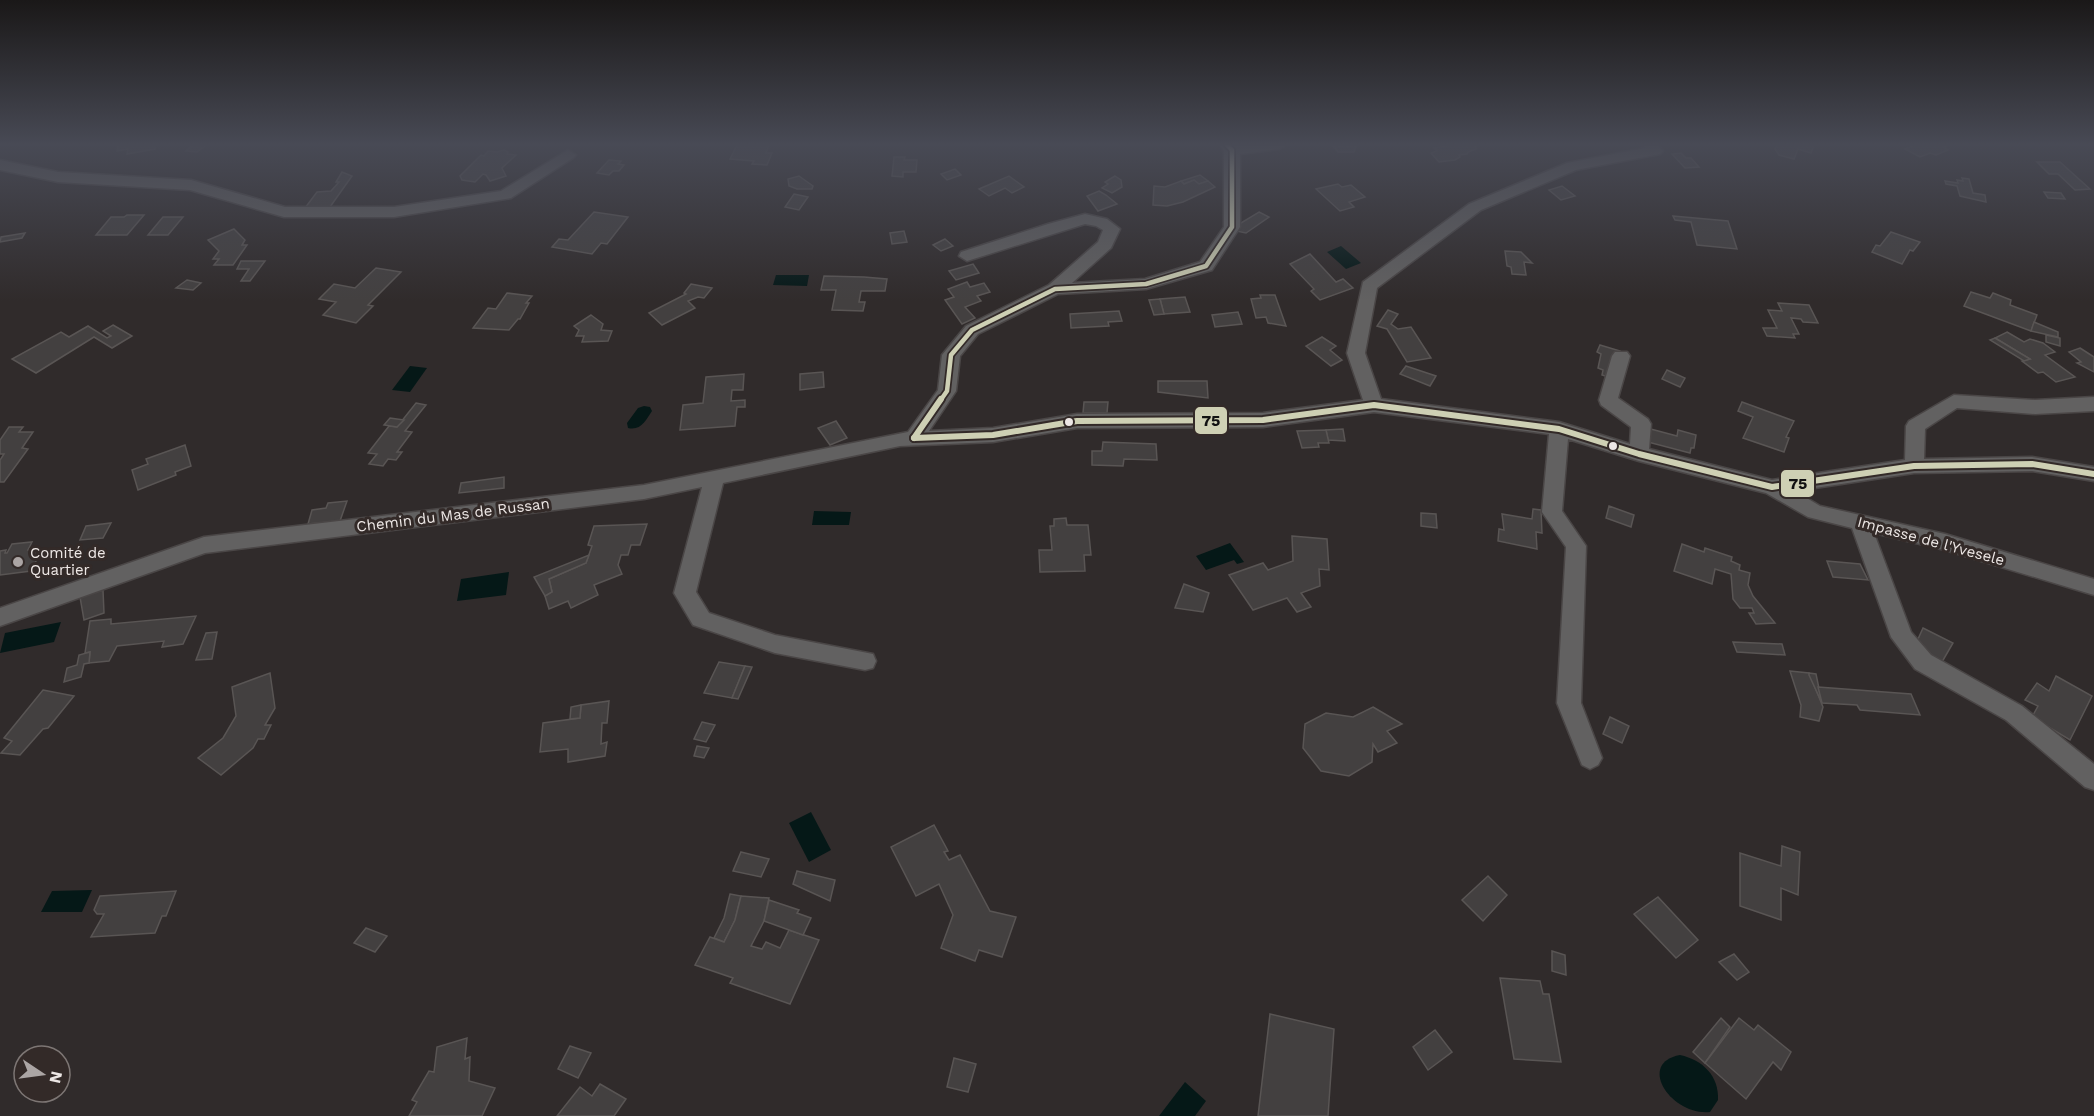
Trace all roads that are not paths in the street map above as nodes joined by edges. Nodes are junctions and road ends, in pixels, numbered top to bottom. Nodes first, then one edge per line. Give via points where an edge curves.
1 (233, 197) edge
2 (491, 197) edge
3 (1231, 197) edge
4 (1498, 197) edge
5 (967, 256) dead end
6 (1055, 289) junction
7 (1621, 356) dead end
8 (2094, 404) edge
9 (1374, 405) junction
10 (1559, 429) junction
11 (914, 438) junction
12 (1639, 454) junction
13 (1914, 466) junction
14 (2094, 474) edge
15 (714, 478) junction
16 (1772, 487) junction
17 (1860, 522) junction
18 (2094, 587) edge
19 (0, 617) edge
20 (865, 661) dead end
21 (1590, 758) dead end
22 (2094, 779) edge

1 - 2 street via 284,212 394,212
3 - 6 street via 1232,227 1206,266 1146,284
4 - 9 street via 1475,207 1369,286 1356,353
5 - 6 street via 1084,219 1112,229 1105,244
6 - 11 street via 972,330 951,355 947,391
7 - 12 street via 1608,400 1641,424
8 - 13 street via 2035,406 1954,401 1916,426
9 - 10 street, Chemin du Mas de Russan
9 - 11 street, Chemin du Mas de Russan via 1263,420 1077,422 993,435
10 - 12 street, Chemin du Mas de Russan
10 - 21 street via 1552,512 1575,546 1569,703
11 - 15 street, Chemin du Mas de Russan
12 - 16 street, Chemin du Mas de Russan
13 - 14 street via 2032,464
13 - 16 street
15 - 19 street, Chemin du Mas de Russan via 644,492 204,545
15 - 20 street via 685,593 701,619 775,644
16 - 17 street, Impasse de l'Yvesele via 1815,512
17 - 18 street, Impasse de l'Yvesele via 1946,542
17 - 22 street via 1902,638 1923,662 2014,712

